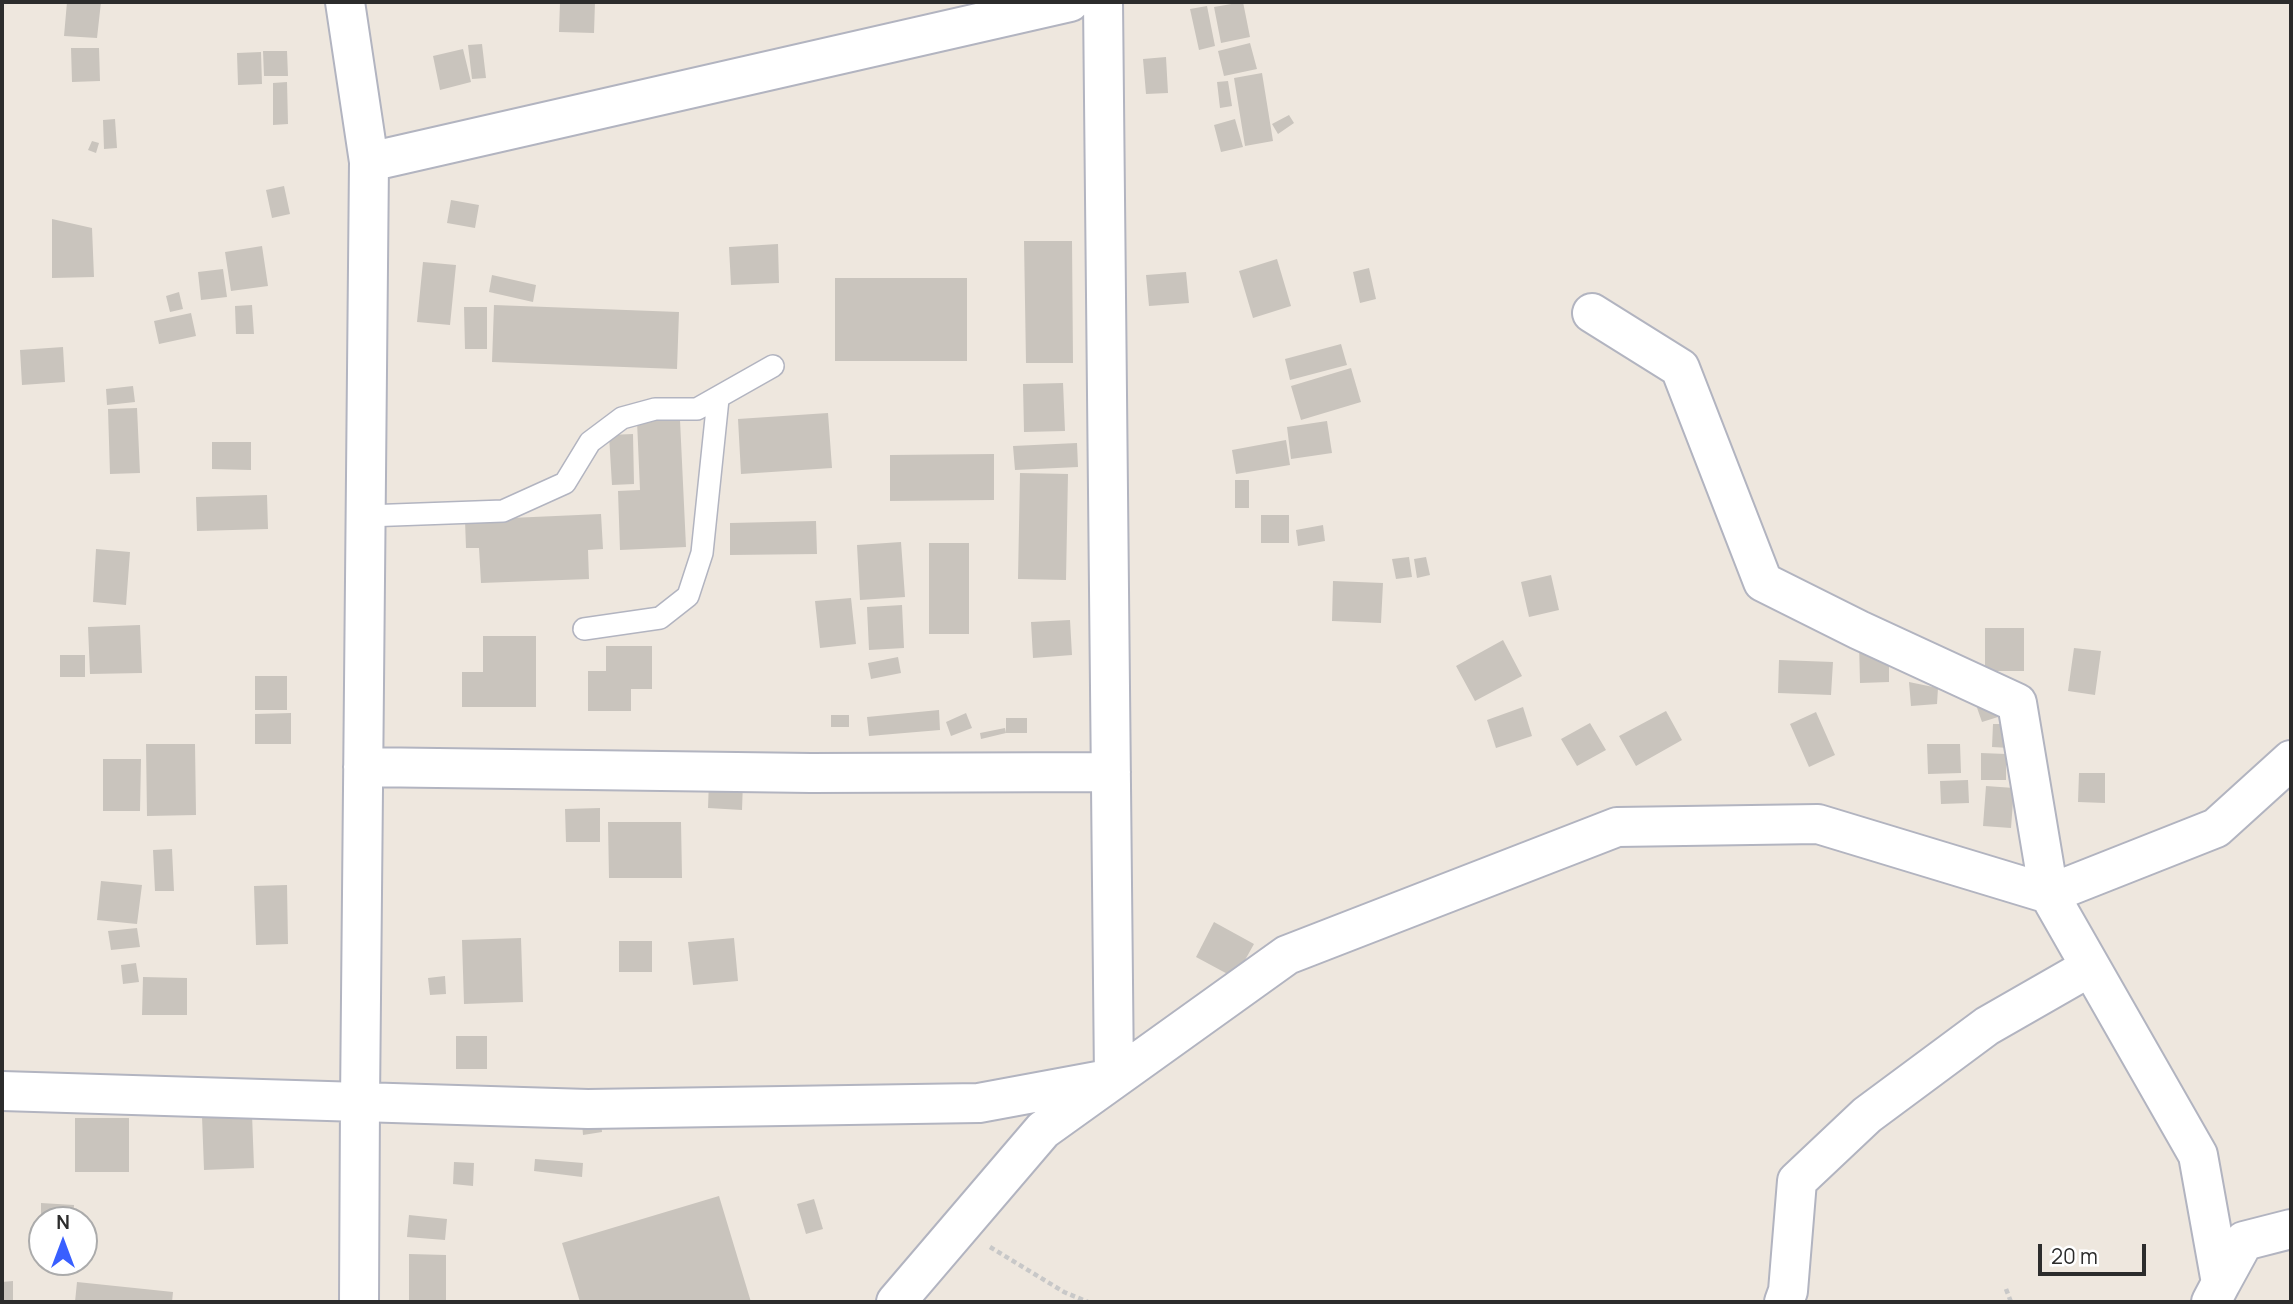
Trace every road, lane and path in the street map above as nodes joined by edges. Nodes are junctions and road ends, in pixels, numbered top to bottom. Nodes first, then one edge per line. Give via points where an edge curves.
1 (345, 2) edge
2 (1070, 2) edge
3 (1103, 2) edge
4 (369, 162) junction
5 (1592, 313) dead end
6 (772, 366) dead end
7 (718, 399) junction
8 (366, 516) junction
9 (584, 629) dead end
10 (2291, 760) edge
11 (363, 767) junction
12 (1111, 772) junction
13 (2049, 894) junction
14 (2090, 967) junction
15 (1114, 1078) junction
16 (2, 1091) edge
17 (360, 1102) junction
18 (959, 1228) junction
19 (2291, 1229) edge
20 (2006, 1289) dead end
21 (2216, 1293) edge
22 (359, 1302) edge
23 (897, 1302) edge
24 (1088, 1302) edge
25 (1784, 1302) edge
26 (2011, 1302) edge

1 - 4 street
2 - 4 street
3 - 12 street
4 - 8 street
5 - 13 street via 1680,368 1763,582 2017,703
6 - 7 lane
7 - 8 lane via 697,409 655,409 622,418 590,442 565,483 503,511
7 - 9 lane via 702,553 688,596 660,618
8 - 11 street
10 - 13 street via 2216,828
11 - 12 street
11 - 17 street
12 - 15 street
13 - 14 street
13 - 15 street via 1818,824 1617,827 1287,955
14 - 21 street via 2198,1154
14 - 25 street via 1987,1026 1867,1115 1797,1181
15 - 17 street via 979,1103 588,1109
15 - 18 street via 1043,1130
16 - 17 street
17 - 22 street
18 - 23 street
18 - 24 path
19 - 21 street via 2244,1241
20 - 26 path

